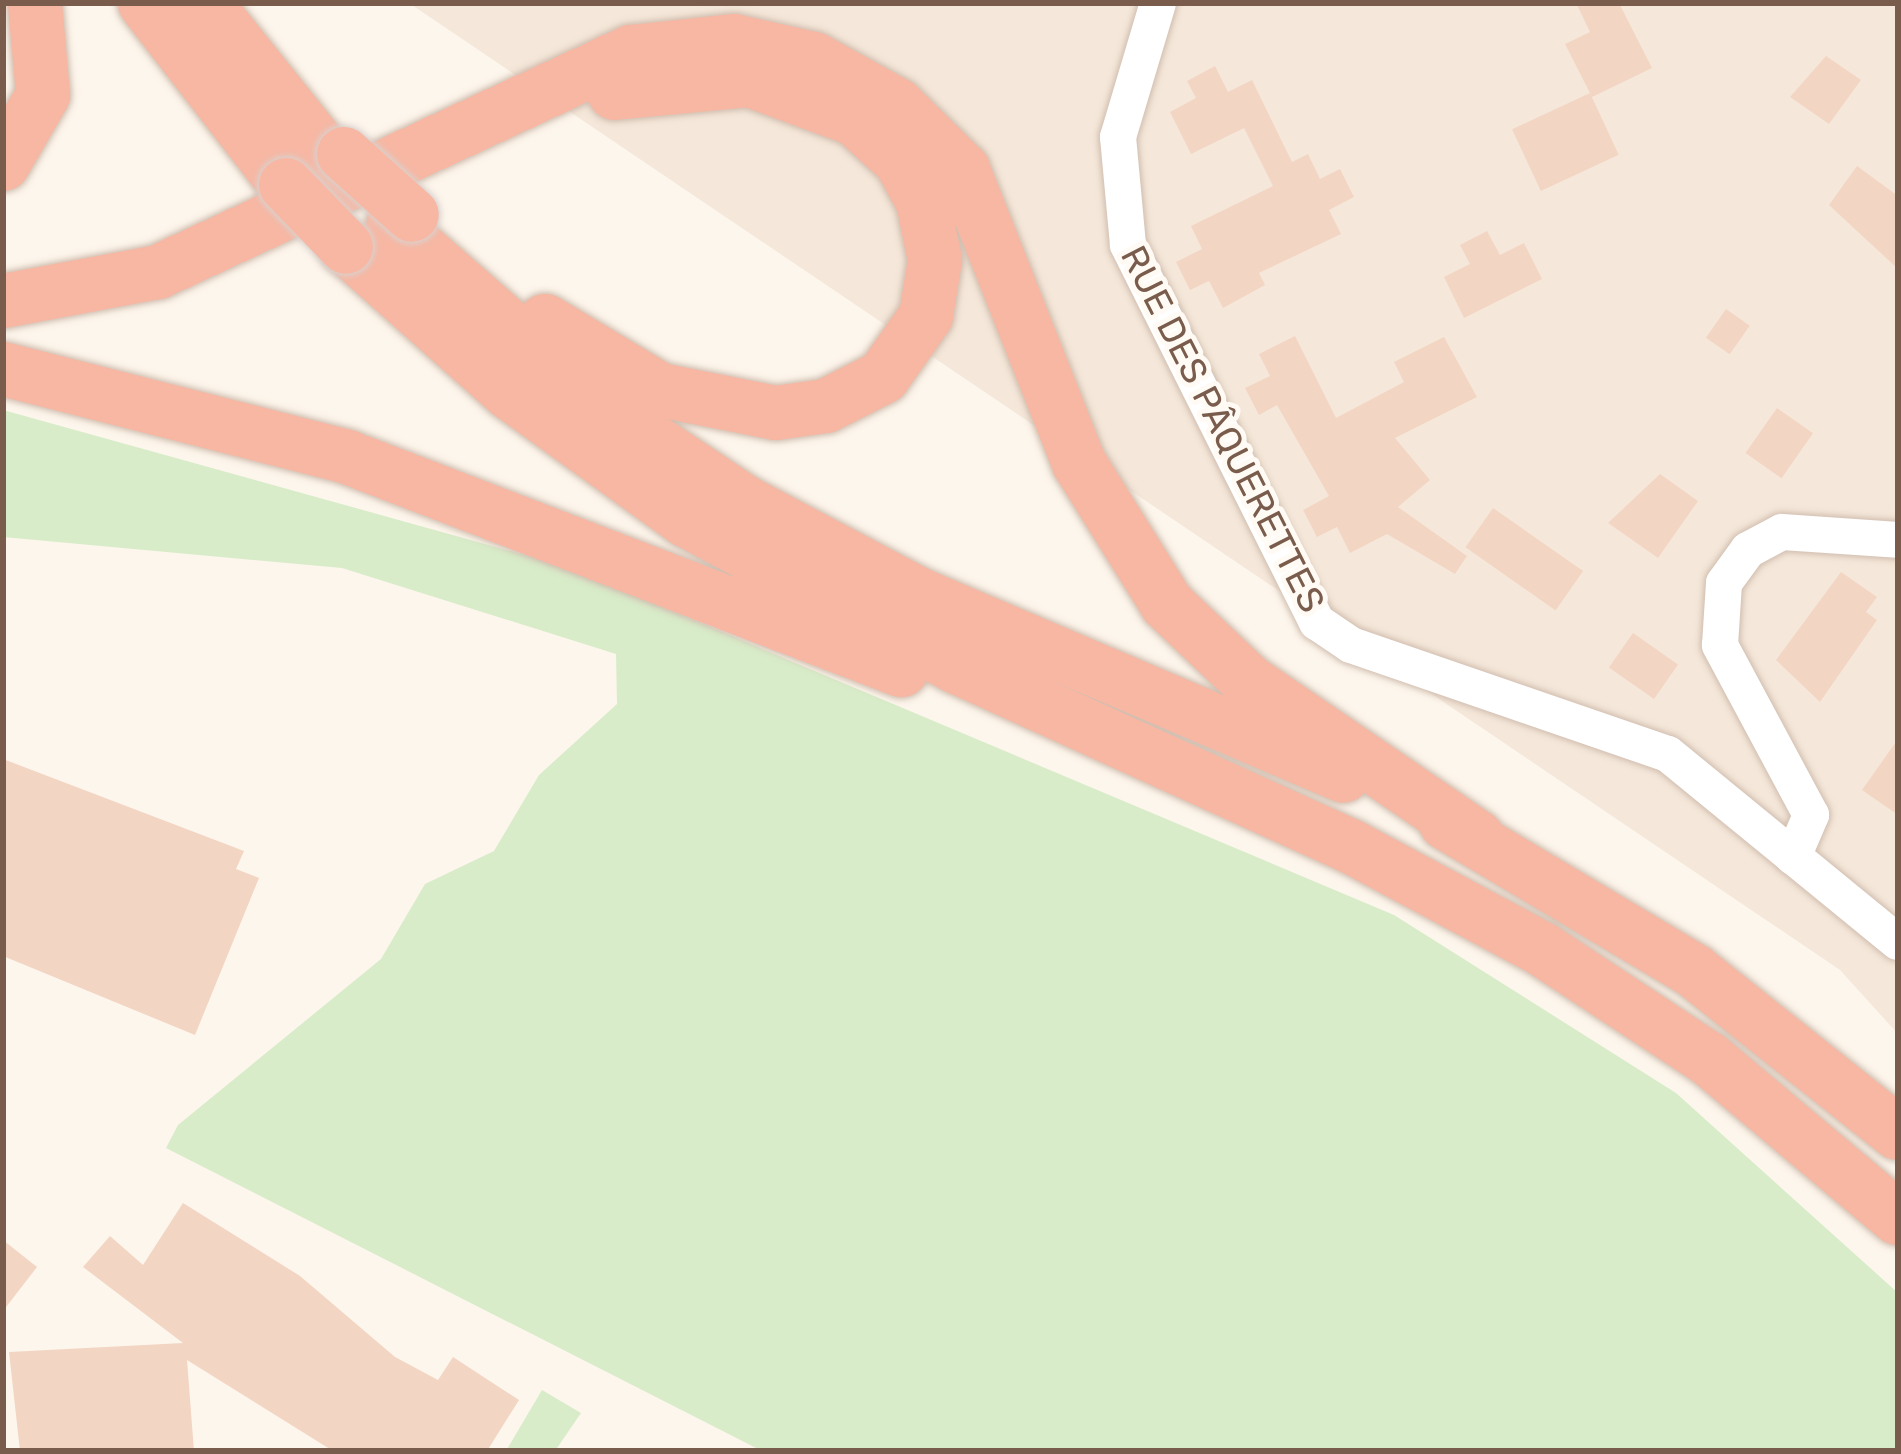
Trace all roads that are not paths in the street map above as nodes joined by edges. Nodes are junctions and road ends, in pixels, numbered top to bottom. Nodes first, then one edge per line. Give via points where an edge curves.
1 (35, 3) edge
2 (145, 3) edge
3 (205, 3) edge
4 (1158, 3) edge
5 (3, 164) edge
6 (320, 166) junction
7 (383, 229) junction
8 (3, 301) edge
9 (3, 334) edge
10 (3, 369) edge
11 (1898, 540) edge
12 (1191, 775) junction
13 (1477, 837) junction
14 (1793, 857) junction
15 (1898, 943) edge
16 (1898, 1133) edge
17 (1898, 1218) edge

1 - 5 highway via 43,94
2 - 6 highway
3 - 6 highway
4 - 14 street, RUE DES PÂQUERETTES via 1118,137 1128,244 1317,622 1351,645 1668,754
6 - 7 highway, bridge
6 - 7 highway, bridge
7 - 9 highway via 629,375 755,413 826,406 883,377 919,334 934,279 923,202 874,133 772,84 676,80 562,112 155,308
7 - 12 highway via 510,393 686,520 957,667
7 - 13 highway via 596,403 763,513 922,596
8 - 13 highway via 86,294 158,272 616,56 734,41 814,59 898,105 963,170 1079,464 1167,604 1248,682
10 - 12 highway via 346,457
11 - 14 street via 1782,532 1724,583 1720,645 1810,815
12 - 17 highway via 1352,847 1588,977 1778,1112
13 - 16 highway via 1694,971
14 - 15 street, RUE DES PÂQUERETTES

